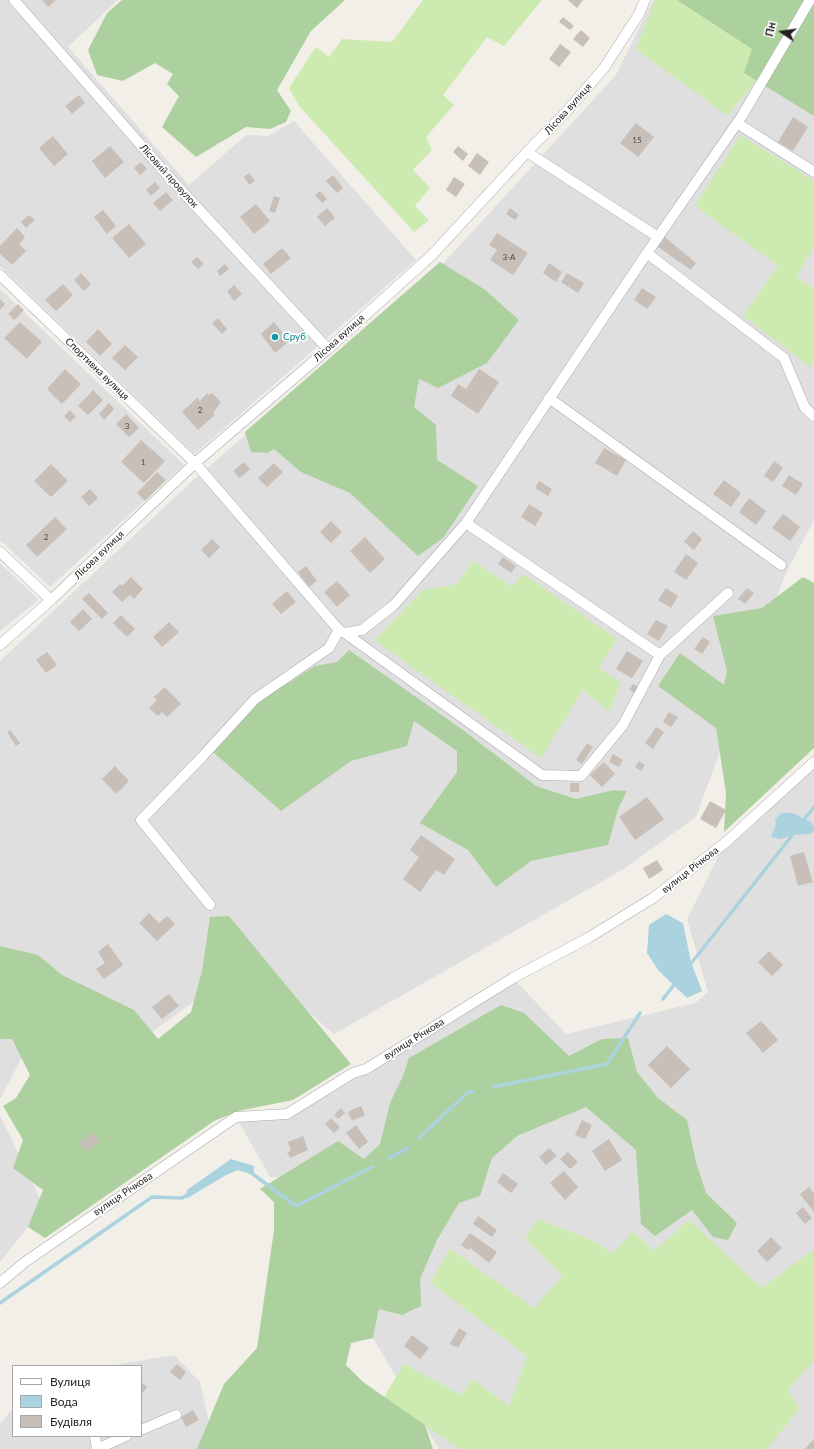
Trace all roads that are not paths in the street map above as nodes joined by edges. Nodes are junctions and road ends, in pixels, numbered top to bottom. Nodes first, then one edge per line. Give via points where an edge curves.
1 (14, 0) edge
2 (645, 0) edge
3 (810, 0) edge
4 (737, 123) junction
5 (527, 152) junction
6 (814, 172) edge
7 (658, 237) junction
8 (647, 253) junction
9 (0, 274) edge
10 (328, 349) junction
11 (550, 398) junction
12 (814, 416) edge
13 (195, 463) junction
14 (466, 523) junction
15 (0, 552) edge
16 (781, 565) dead end
17 (728, 593) dead end
18 (51, 600) junction
19 (342, 632) junction
20 (0, 646) edge
21 (660, 655) junction
22 (814, 762) edge
23 (210, 905) dead end
24 (0, 1283) edge
25 (176, 1415) dead end
26 (142, 1430) edge
27 (94, 1437) edge
28 (124, 1437) edge
29 (97, 1449) edge

1 - 10 street, Лісовий провулок via 168,176
2 - 5 street, Лісова вулиця via 639,14 604,68
3 - 4 street
4 - 6 street
4 - 7 street
5 - 7 street
5 - 10 street, Лісова вулиця via 432,255
7 - 8 street
8 - 11 street
8 - 12 street via 784,358 805,408
9 - 13 street, Спортивна вулиця
10 - 13 street, Лісова вулиця
11 - 14 street
11 - 16 street
13 - 18 street, Лісова вулиця
13 - 19 street, Спортивна вулиця
14 - 19 street via 394,605 362,630
14 - 21 street
15 - 18 street
17 - 21 street
18 - 20 street, Лісова вулиця
19 - 21 street, Спортивна вулиця via 542,775 581,776 623,725
19 - 23 street via 329,648 255,699 141,820
22 - 24 street, вулиця Річкова via 725,843 653,898 588,938 513,978 366,1069 353,1073 287,1114 236,1116 25,1262
25 - 26 street
27 - 29 street
28 - 29 street

